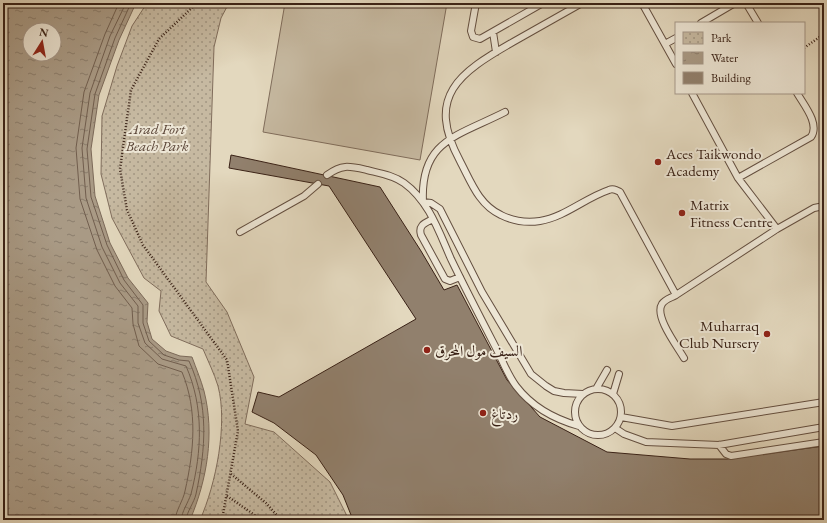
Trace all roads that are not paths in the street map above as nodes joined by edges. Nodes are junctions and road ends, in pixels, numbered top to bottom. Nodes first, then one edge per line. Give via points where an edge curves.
1 (476, 3) edge
2 (543, 3) edge
3 (582, 3) edge
4 (642, 3) edge
5 (735, 3) edge
6 (746, 3) edge
7 (820, 3) edge
8 (824, 6) edge
9 (703, 22) edge
10 (757, 22) edge
11 (494, 32) junction
12 (675, 39) edge
13 (665, 44) junction
14 (496, 52) junction
15 (675, 62) edge
16 (693, 94) edge
17 (798, 94) edge
18 (505, 112) dead end
19 (450, 140) junction
20 (327, 175) dead end
21 (738, 178) junction
22 (318, 184) dead end
23 (423, 202) junction
24 (824, 206) edge
25 (433, 219) junction
26 (777, 229) junction
27 (240, 232) dead end
28 (460, 277) junction
29 (676, 295) junction
30 (684, 358) dead end
31 (606, 370) dead end
32 (619, 374) dead end
33 (596, 389) junction
34 (583, 394) junction
35 (613, 394) junction
36 (824, 402) edge
37 (621, 416) junction
38 (579, 426) junction
39 (824, 427) edge
40 (615, 428) junction
41 (824, 442) edge
42 (719, 444) junction

1 - 11 lane via 471,34 480,39
2 - 11 lane
3 - 14 lane
4 - 13 lane
5 - 9 lane
6 - 10 lane
7 - 8 lane
11 - 14 lane
12 - 13 lane
13 - 15 lane
14 - 19 lane via 468,70 458,80 447,104 445,118
16 - 21 lane
17 - 21 lane via 814,123 811,137
18 - 19 lane
19 - 23 lane via 436,151 425,169
19 - 29 lane via 481,200 490,209 514,220 527,222 552,218 609,190 620,192
20 - 23 lane via 337,168 349,166 389,176 407,186
21 - 26 lane
22 - 27 lane via 304,196
23 - 25 lane
23 - 34 lane via 436,205 440,209 482,292 531,374 554,391
24 - 26 lane via 814,208
25 - 28 lane
25 - 28 lane via 422,224 421,235 445,279 450,281
26 - 29 lane
28 - 38 lane via 515,385 543,411 566,423
29 - 30 lane via 665,301 660,314
31 - 33 lane
32 - 35 lane
33 - 34 lane
33 - 35 lane
34 - 38 lane via 575,406 574,413
35 - 37 lane via 620,404
36 - 37 lane via 672,426
37 - 40 lane
38 - 40 lane via 597,436
39 - 42 lane
40 - 42 lane via 646,442
41 - 42 lane via 734,456 726,454

